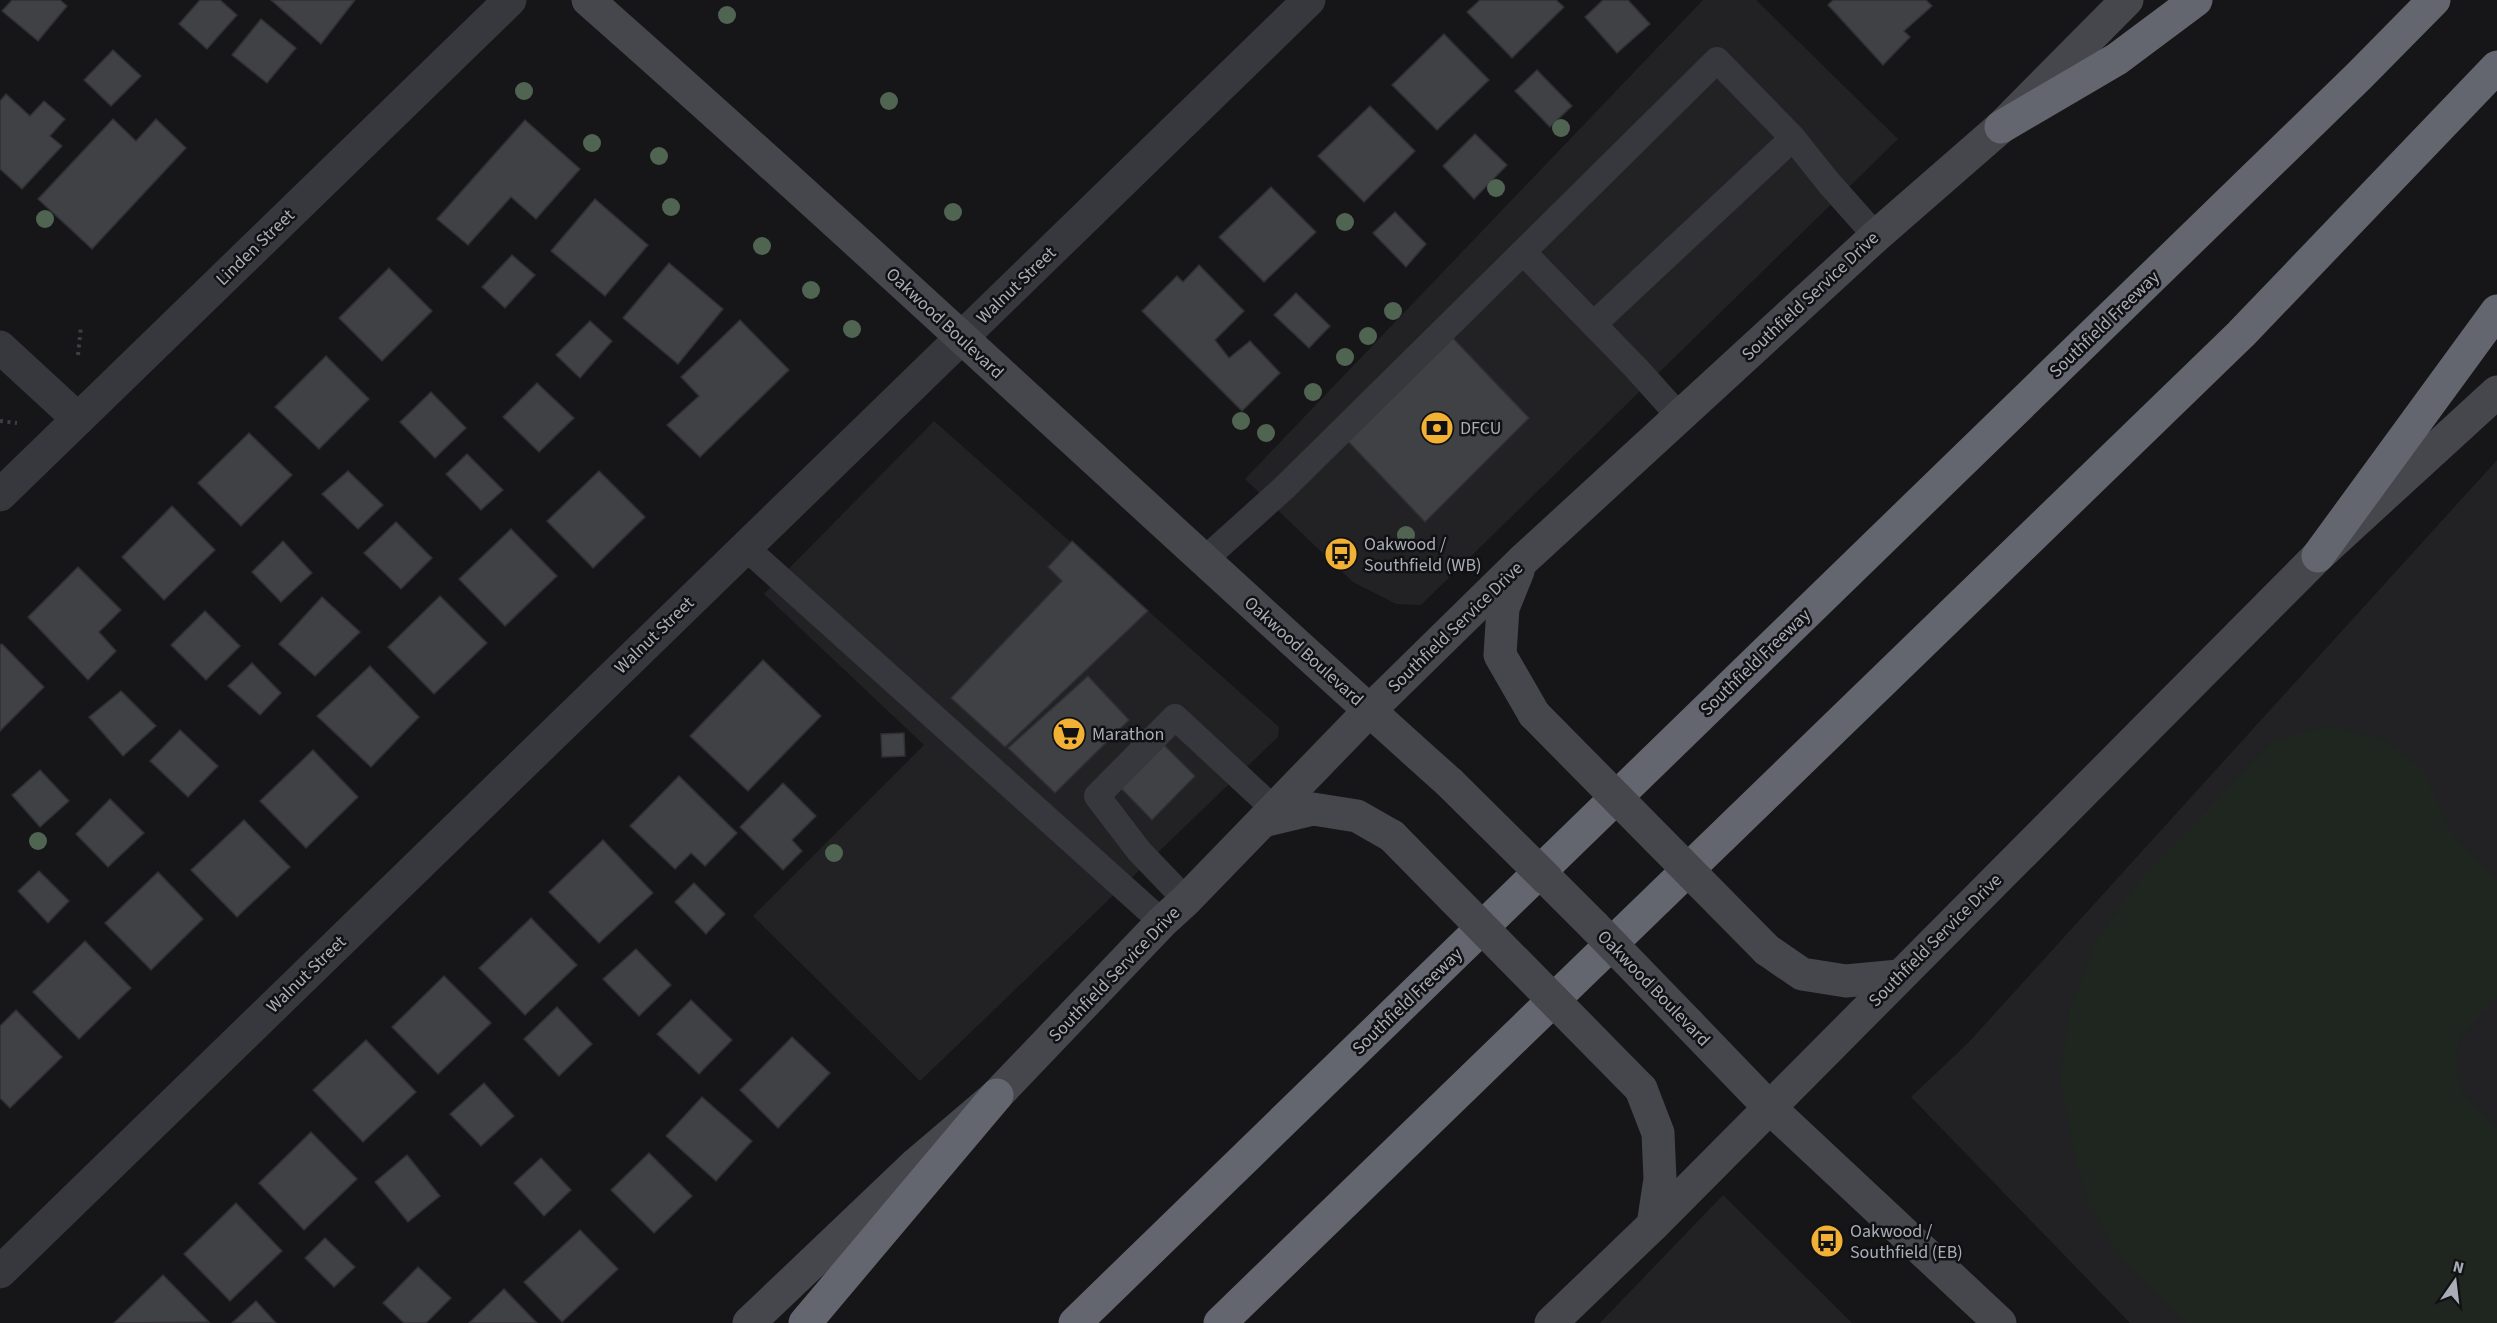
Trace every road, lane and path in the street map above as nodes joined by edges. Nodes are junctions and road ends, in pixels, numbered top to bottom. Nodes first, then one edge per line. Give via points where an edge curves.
1 (510, 0) edge
2 (588, 0) edge
3 (1309, 0) edge
4 (2127, 0) edge
5 (2196, 0) edge
6 (2434, 0) edge
7 (2497, 67) edge
8 (2001, 128) junction
9 (1793, 138) junction
10 (1875, 236) junction
11 (1523, 252) junction
12 (2497, 311) edge
13 (1594, 324) junction
14 (81, 326) dead end
15 (961, 338) junction
16 (0, 347) edge
17 (78, 355) dead end
18 (2497, 392) edge
19 (1680, 417) junction
20 (78, 419) junction
21 (0, 421) edge
22 (19, 423) dead end
23 (0, 495) edge
24 (745, 547) junction
25 (2318, 556) junction
26 (1204, 560) junction
27 (1522, 561) junction
28 (1369, 711) junction
29 (1268, 815) junction
30 (1186, 900) junction
31 (1162, 922) junction
32 (1899, 976) junction
33 (997, 1095) junction
34 (1768, 1107) junction
35 (1653, 1225) junction
36 (0, 1272) edge
37 (749, 1323) edge
38 (805, 1323) edge
39 (1075, 1323) edge
40 (1220, 1323) edge
41 (1551, 1323) edge
42 (2000, 1323) edge

1 - 20 street, Linden Street
2 - 15 main road, Oakwood Boulevard via 764,155
3 - 15 street, Walnut Street
4 - 8 main road, Southfield Service Drive
5 - 8 highway via 2117,59
6 - 39 highway, Southfield Freeway
7 - 40 highway via 2241,334
8 - 10 main road, Southfield Service Drive
9 - 10 lane
9 - 11 lane via 1717,60
9 - 13 lane
10 - 19 main road, Southfield Service Drive
11 - 13 lane
11 - 26 lane via 1285,487
12 - 25 highway
13 - 19 lane
14 - 17 path
15 - 24 street, Walnut Street
15 - 26 main road, Oakwood Boulevard
16 - 20 street
18 - 25 main road, Southfield Service Drive
19 - 27 main road, Southfield Service Drive
20 - 23 street, Linden Street
21 - 22 path
24 - 31 lane
24 - 36 street, Walnut Street
25 - 32 main road, Southfield Service Drive
26 - 28 main road, Oakwood Boulevard
27 - 28 main road, Southfield Service Drive
27 - 32 main road, bridge via 1503,608 1500,656 1534,714 1767,950 1802,974 1846,981
28 - 29 main road, Southfield Service Drive
28 - 34 main road, Oakwood Boulevard, bridge via 1450,783
29 - 30 main road, Southfield Service Drive
29 - 30 lane via 1175,717 1097,796 1139,851
29 - 35 main road, bridge via 1313,809 1358,816 1392,836 1641,1089 1658,1133 1660,1179
30 - 31 main road, Southfield Service Drive
31 - 33 main road, Southfield Service Drive
32 - 34 main road, Southfield Service Drive
33 - 37 main road, Southfield Service Drive via 916,1164
33 - 38 highway
34 - 35 main road, Southfield Service Drive
34 - 42 main road, Oakwood Boulevard
35 - 41 main road, Southfield Service Drive

